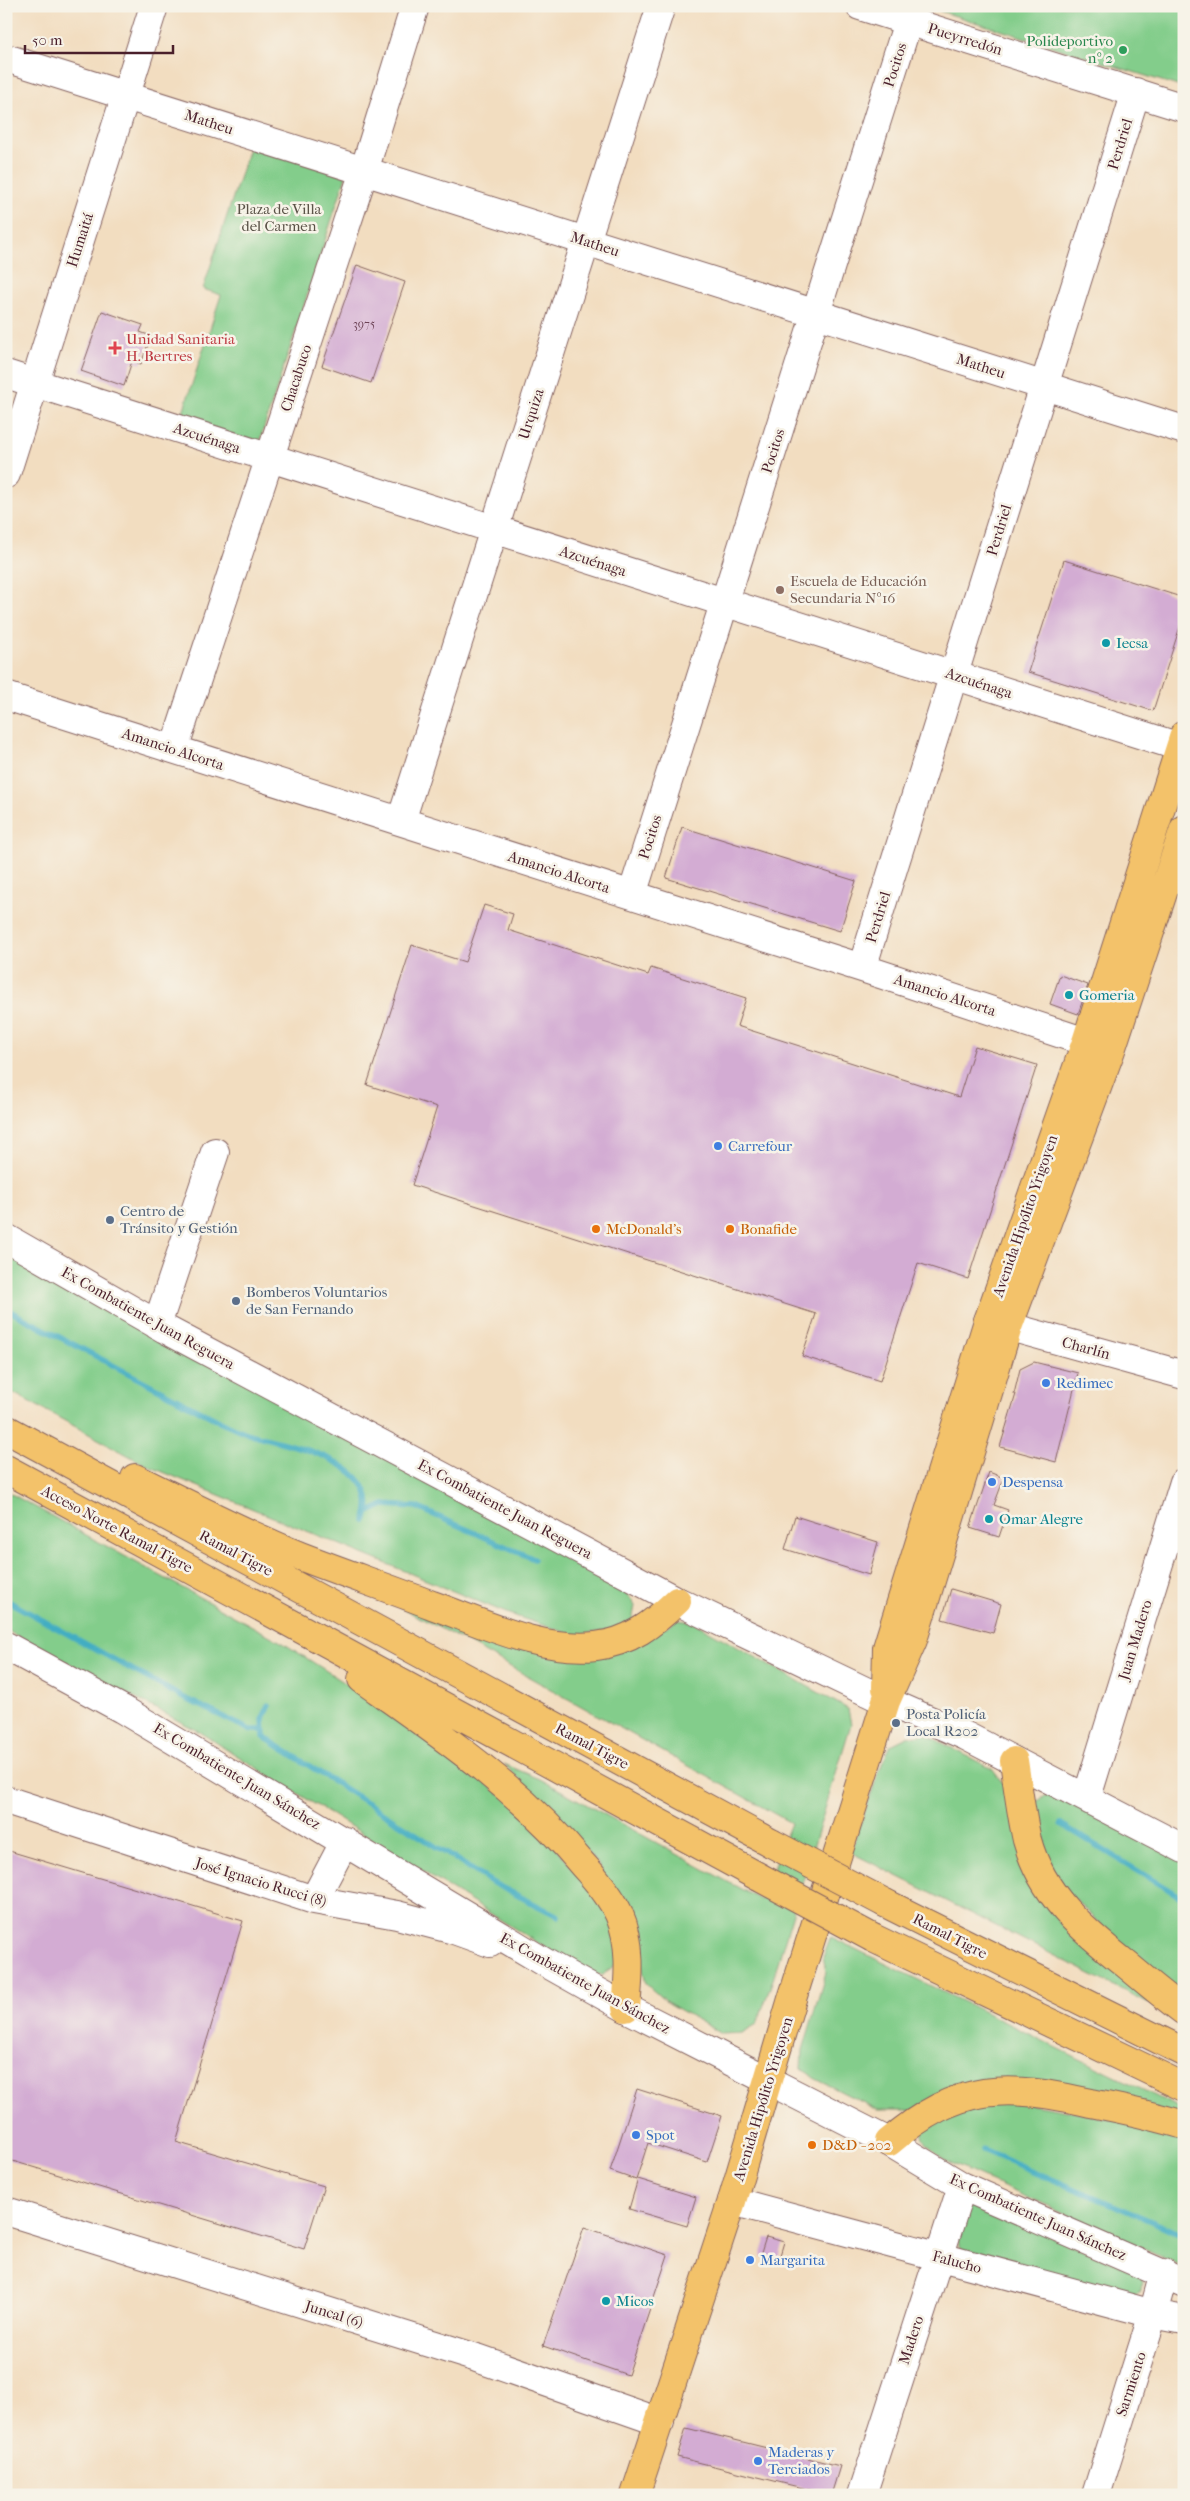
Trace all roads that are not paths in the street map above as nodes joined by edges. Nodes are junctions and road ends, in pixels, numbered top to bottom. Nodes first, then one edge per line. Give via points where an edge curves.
1 (154, 6) edge
2 (415, 6) edge
3 (661, 6) edge
4 (860, 6) edge
5 (911, 14) edge
6 (6, 58) edge
7 (1136, 92) junction
8 (126, 96) junction
9 (1184, 108) edge
10 (364, 171) junction
11 (586, 241) junction
12 (816, 314) junction
13 (6, 374) edge
14 (35, 383) junction
15 (1044, 386) junction
16 (1184, 430) edge
17 (270, 458) junction
18 (6, 474) edge
19 (494, 529) junction
20 (724, 602) junction
21 (953, 675) junction
22 (6, 696) edge
23 (1182, 741) edge
24 (174, 749) junction
25 (401, 821) junction
26 (1184, 829) edge
27 (632, 895) junction
28 (862, 968) junction
29 (1098, 1046) junction
30 (215, 1152) dead end
31 (6, 1238) edge
32 (998, 1324) junction
33 (157, 1325) junction
34 (1184, 1375) edge
35 (6, 1421) edge
36 (6, 1429) edge
37 (6, 1470) edge
38 (1184, 1482) edge
39 (228, 1589) junction
40 (677, 1600) junction
41 (6, 1646) edge
42 (886, 1701) junction
43 (1014, 1761) junction
44 (1087, 1797) junction
45 (6, 1800) edge
46 (345, 1841) junction
47 (1184, 1849) edge
48 (314, 1900) junction
49 (546, 1963) junction
50 (626, 2008) junction
51 (1184, 2011) edge
52 (1184, 2052) edge
53 (768, 2079) junction
54 (1184, 2086) edge
55 (1184, 2125) edge
56 (890, 2142) junction
57 (962, 2186) junction
58 (732, 2202) junction
59 (6, 2211) edge
60 (938, 2257) junction
61 (1174, 2278) edge
62 (1153, 2314) junction
63 (1184, 2320) edge
64 (660, 2422) junction
65 (635, 2495) edge
66 (862, 2495) edge
67 (1096, 2495) edge

1 - 8 street, Humaitá
2 - 10 street, Chacabuco
3 - 11 street, Urquiza
4 - 5 street, Pueyrredón
5 - 7 street, Pueyrredón
5 - 12 street, Pocitos
6 - 8 street, Matheu
7 - 9 street, Pueyrredón
7 - 15 street, Perdriel
8 - 10 street, Matheu
8 - 14 street, Humaitá
10 - 11 street, Matheu
10 - 17 street, Chacabuco
11 - 12 street, Matheu
11 - 19 street, Urquiza
12 - 15 street, Matheu
12 - 20 street, Pocitos
13 - 14 street, Azcuénaga
14 - 17 street, Azcuénaga
14 - 18 street, Humaitá
15 - 16 street, Matheu
15 - 21 street, Perdriel
17 - 19 street, Azcuénaga
17 - 24 street, Chacabuco
19 - 20 street, Azcuénaga
19 - 25 street, Urquiza
20 - 21 street, Azcuénaga
20 - 27 street, Pocitos
21 - 23 street, Azcuénaga
21 - 28 street, Perdriel
22 - 24 street, Amancio Alcorta
23 - 29 main road, Avenida Hipólito Yrigoyen
24 - 25 street, Amancio Alcorta
25 - 27 street, Amancio Alcorta
26 - 29 main road, Avenida Hipólito Yrigoyen
27 - 28 street, Amancio Alcorta
28 - 29 street, Amancio Alcorta
29 - 32 main road, Avenida Hipólito Yrigoyen
30 - 33 street
31 - 33 street, Ex Combatiente Juan Reguera
32 - 34 street, Charlín
32 - 42 main road, Avenida Hipólito Yrigoyen via 913,1640
33 - 40 street, Ex Combatiente Juan Reguera
35 - 40 main road via 70,1447 300,1556 534,1640 573,1647 614,1643 634,1636 655,1622
36 - 52 main road, Ramal Tigre, bridge via 885,1903
37 - 39 main road, Acceso Norte Ramal Tigre
38 - 44 street, Juan Madero
39 - 50 main road via 457,1746 539,1816 590,1872 618,1914 626,1936 629,1963
39 - 54 main road, bridge via 873,1938
40 - 42 street, Ex Combatiente Juan Reguera
41 - 46 street, Ex Combatiente Juan Sánchez via 122,1708
42 - 43 street, Ex Combatiente Juan Reguera
42 - 53 main road, Avenida Hipólito Yrigoyen
43 - 44 street, Ex Combatiente Juan Reguera
43 - 51 main road via 1028,1841 1040,1873 1056,1900 1084,1930
44 - 47 street, Ex Combatiente Juan Reguera
45 - 48 street, José Ignacio Rucci (8)
46 - 48 street
46 - 49 street, Ex Combatiente Juan Sánchez
48 - 49 street, José Ignacio Rucci (8) via 407,1917
49 - 50 street, Ex Combatiente Juan Sánchez
50 - 53 street, Ex Combatiente Juan Sánchez
53 - 56 street, Ex Combatiente Juan Sánchez
53 - 58 main road, Avenida Hipólito Yrigoyen
55 - 56 main road via 1071,2098 1003,2090 951,2102 910,2124
56 - 57 street, Ex Combatiente Juan Sánchez
57 - 60 street, Madero
57 - 61 street, Ex Combatiente Juan Sánchez
58 - 60 street, Falucho
58 - 64 main road, Avenida Hipólito Yrigoyen
59 - 64 street, Juncal (6) via 477,2358
60 - 62 street, Falucho
60 - 66 street, Madero
61 - 62 street, Sarmiento
62 - 63 street, Falucho
62 - 67 street, Sarmiento
64 - 65 main road, Avenida Hipólito Yrigoyen

